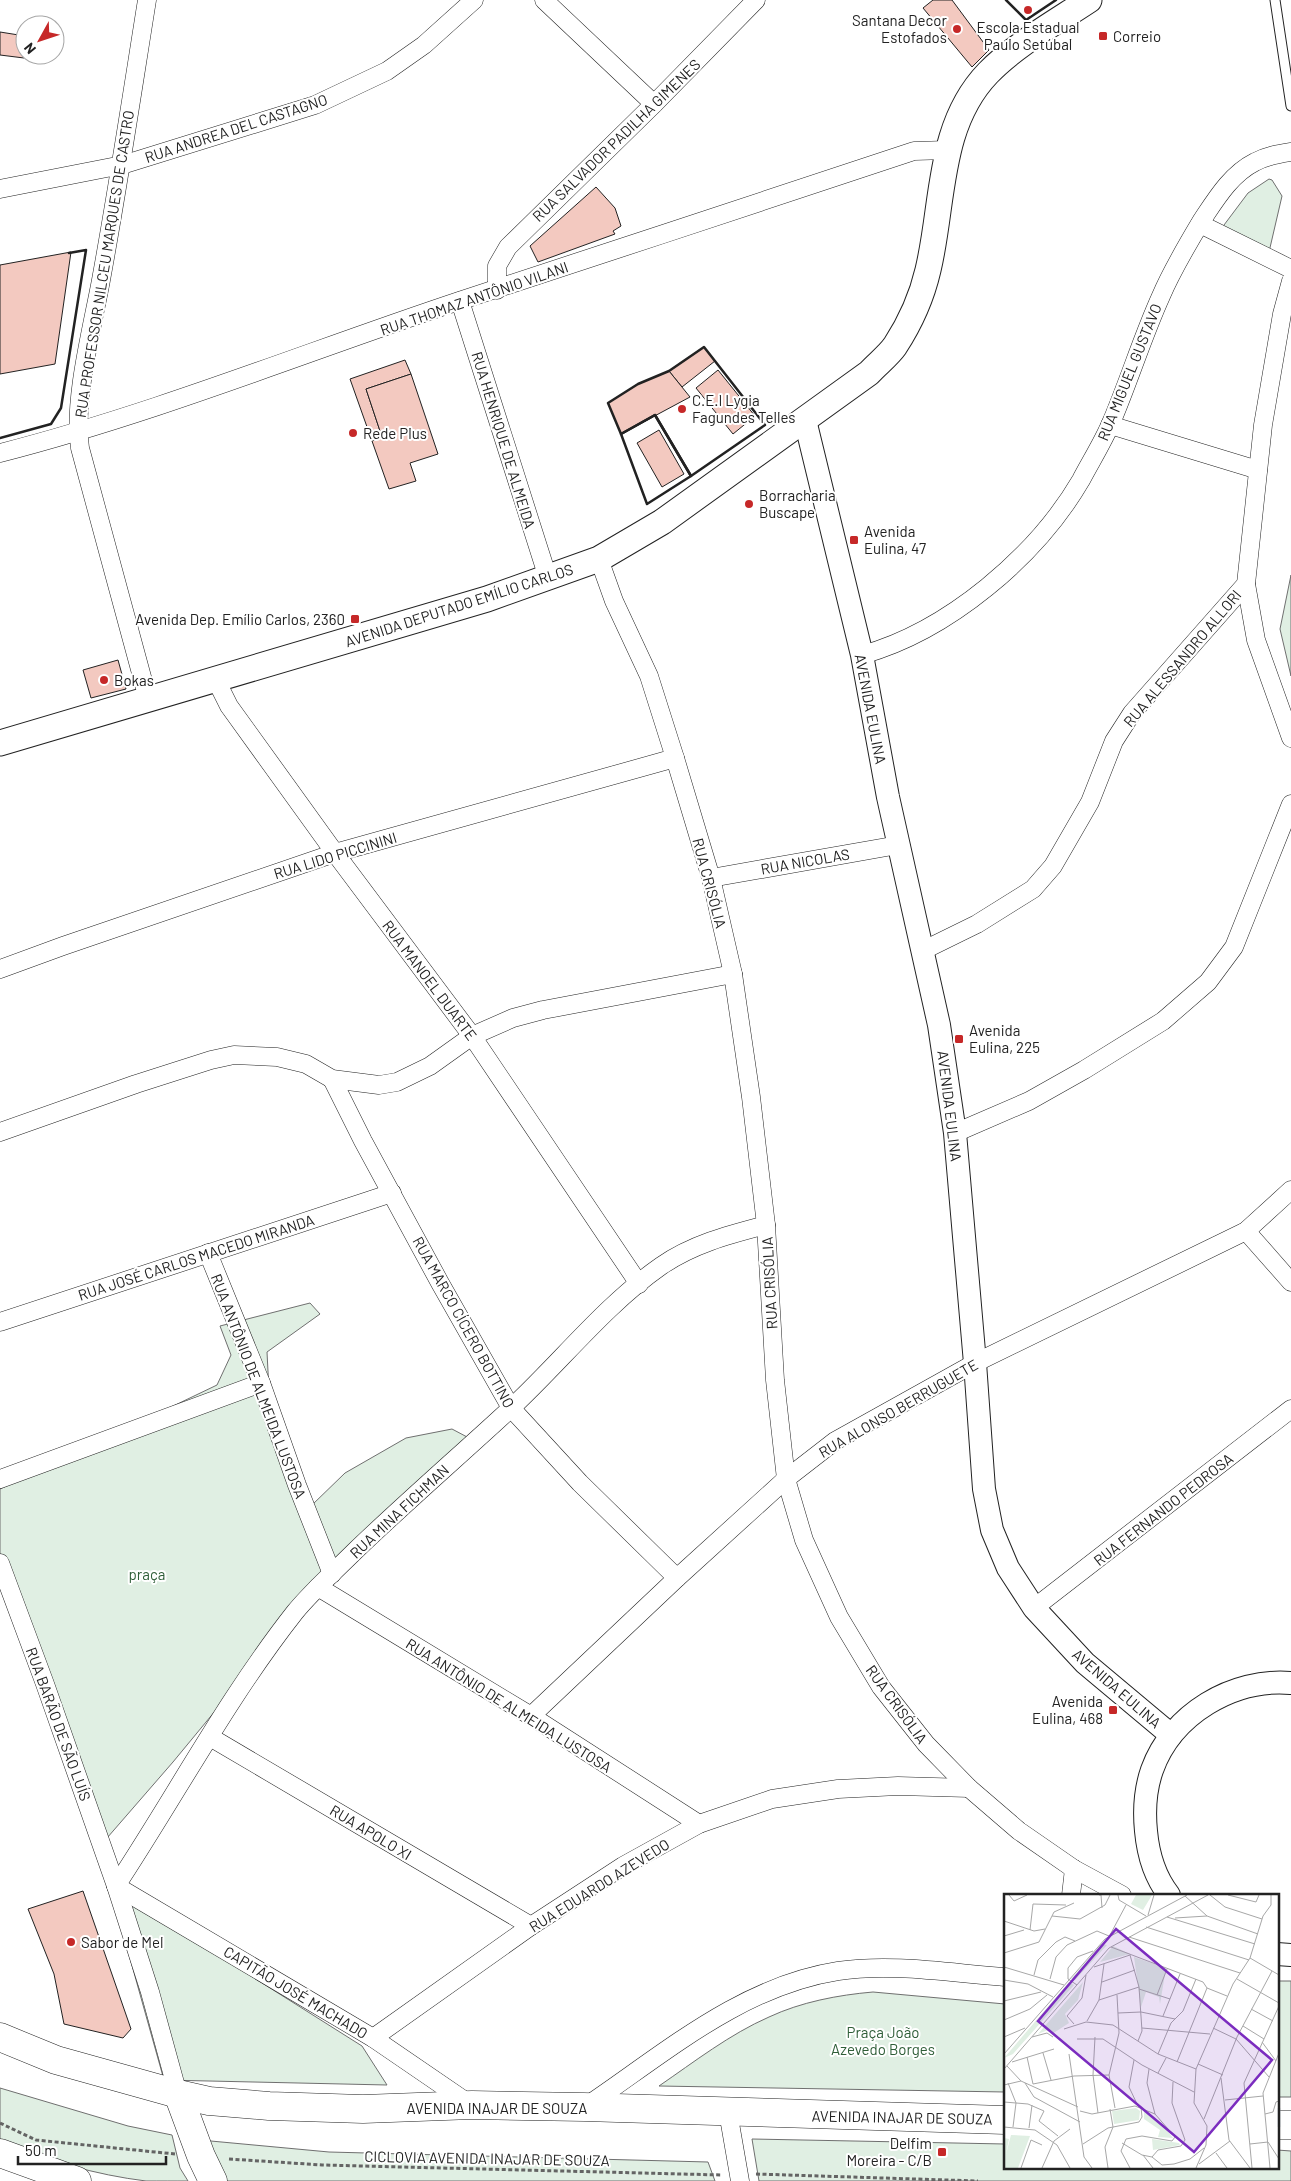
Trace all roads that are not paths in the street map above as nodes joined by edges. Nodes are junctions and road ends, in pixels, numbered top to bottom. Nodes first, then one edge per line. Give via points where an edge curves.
1 (147, 0) edge
2 (474, 0) edge
3 (544, 0) edge
4 (756, 0) edge
5 (1089, 0) edge
6 (1274, 0) edge
7 (654, 104) junction
8 (1291, 106) edge
9 (948, 150) junction
10 (1291, 152) edge
11 (122, 165) junction
12 (0, 190) edge
13 (1200, 224) junction
14 (1291, 269) edge
15 (1291, 281) edge
16 (497, 290) junction
17 (460, 301) junction
18 (805, 420) junction
19 (1110, 425) junction
20 (77, 432) junction
21 (0, 453) edge
22 (1258, 470) junction
23 (599, 559) junction
24 (548, 578) junction
25 (1246, 584) junction
26 (862, 655) junction
27 (216, 680) junction
28 (148, 699) junction
29 (1291, 738) edge
30 (0, 743) edge
31 (675, 758) junction
32 (1291, 804) edge
33 (898, 845) junction
34 (335, 853) junction
35 (711, 878) junction
36 (922, 951) junction
37 (0, 969) edge
38 (733, 974) junction
39 (472, 1036) junction
40 (332, 1079) junction
41 (0, 1132) edge
42 (954, 1133) junction
43 (1291, 1190) edge
44 (392, 1193) junction
45 (766, 1226) junction
46 (1246, 1231) junction
47 (208, 1253) junction
48 (1291, 1282) edge
49 (639, 1284) junction
50 (0, 1322) edge
51 (975, 1363) junction
52 (261, 1383) junction
53 (511, 1408) junction
54 (1291, 1410) edge
55 (0, 1480) edge
56 (786, 1480) junction
57 (0, 1563) edge
58 (332, 1574) junction
59 (677, 1578) junction
60 (318, 1587) junction
61 (1034, 1608) junction
62 (1291, 1683) edge
63 (531, 1716) junction
64 (1171, 1735) junction
65 (210, 1737) junction
66 (969, 1788) junction
67 (699, 1824) junction
68 (1074, 1869) junction
69 (116, 1886) junction
70 (1072, 1894) edge
71 (1120, 1894) edge
72 (1168, 1894) edge
73 (532, 1926) junction
74 (1278, 1954) edge
75 (1291, 1955) edge
76 (1004, 1977) edge
77 (0, 2037) edge
78 (373, 2038) junction
79 (178, 2094) junction
80 (472, 2105) junction
81 (584, 2107) junction
82 (728, 2112) junction
83 (1004, 2120) edge
84 (1278, 2125) edge
85 (1291, 2125) edge
86 (0, 2153) edge
87 (740, 2177) edge
88 (77, 2181) edge
89 (213, 2181) edge

1 - 11 street, RUA PROFESSOR NILCEU MARQUES DE CASTRO
2 - 11 street, RUA ANDREA DEL CASTAGNO via 424,45 387,72 314,105
3 - 7 street
4 - 7 street, RUA SALVADOR PADILHA GIMENES
5 - 9 main road, AVENIDA DEPUTADO EMÍLIO CARLOS via 988,74 972,94
6 - 8 lane
7 - 16 street, RUA SALVADOR PADILHA GIMENES via 508,247 497,266
9 - 16 street, RUA THOMAZ ANTÔNIO VILANI via 914,151
9 - 18 main road, AVENIDA DEPUTADO EMÍLIO CARLOS via 928,270 911,319 894,347 869,373
10 - 13 street, RUA MIGUEL GUSTAVO via 1254,162 1234,178
11 - 12 street, RUA ANDREA DEL CASTAGNO
11 - 20 street, RUA PROFESSOR NILCEU MARQUES DE CASTRO
13 - 14 street
13 - 19 street, RUA MIGUEL GUSTAVO via 1160,297
15 - 22 street, RUA ALESSANDRO ALLORI via 1282,314
16 - 17 street, RUA THOMAZ ANTÔNIO VILANI
17 - 20 street, RUA THOMAZ ANTÔNIO VILANI via 313,354
17 - 24 street, RUA HENRIQUE DE ALMEIDA
18 - 23 main road, AVENIDA DEPUTADO EMÍLIO CARLOS via 662,522
18 - 26 street, AVENIDA EULINA
19 - 22 street
19 - 26 street, RUA MIGUEL GUSTAVO via 1080,481 1014,564 944,618 905,640
20 - 21 street, RUA THOMAZ ANTÔNIO VILANI
20 - 28 street, RUA PROFESSOR NILCEU MARQUES DE CASTRO
22 - 25 street, RUA ALESSANDRO ALLORI
23 - 24 main road, AVENIDA DEPUTADO EMÍLIO CARLOS
23 - 31 street, RUA CRISÓLIA via 614,601 649,676
24 - 27 main road, AVENIDA DEPUTADO EMÍLIO CARLOS
25 - 29 street via 1256,640
25 - 36 street, RUA ALESSANDRO ALLORI via 1132,713 1114,741 1090,802 1053,866 1033,889 976,924
26 - 33 street, AVENIDA EULINA
27 - 28 main road, AVENIDA DEPUTADO EMÍLIO CARLOS
27 - 34 street, RUA MANOEL DUARTE via 229,706
28 - 30 main road, AVENIDA DEPUTADO EMÍLIO CARLOS
31 - 34 street, RUA LIDO PICCININI
31 - 35 street, RUA CRISÓLIA
32 - 42 street via 1234,947 1208,982 1163,1021 1084,1070 1029,1101
33 - 35 street, RUA NICOLAS
33 - 36 street, AVENIDA EULINA
34 - 37 street, RUA LIDO PICCININI
34 - 39 street, RUA MANOEL DUARTE
35 - 38 street, RUA CRISÓLIA
36 - 42 street, AVENIDA EULINA via 939,1025
38 - 39 street via 543,1010 513,1018
38 - 45 street, RUA CRISÓLIA
39 - 40 street via 430,1066 397,1082 379,1085
39 - 49 street, RUA MANOEL DUARTE
40 - 41 street via 306,1064 277,1057 234,1055 136,1084
40 - 44 street, RUA MARCO CÍCERO BOTTINO
42 - 51 street, AVENIDA EULINA
43 - 46 street, RUA ALONSO BERRUGUETE
44 - 47 street, RUA JOSÉ CARLOS MACEDO MIRANDA
44 - 53 street, RUA MARCO CÍCERO BOTTINO
45 - 49 street, RUA MINA FICHMAN via 717,1238 685,1251
45 - 56 street, RUA CRISÓLIA via 774,1380
46 - 48 street
46 - 51 street, RUA ALONSO BERRUGUETE
47 - 50 street, RUA JOSÉ CARLOS MACEDO MIRANDA
47 - 52 street, RUA ANTÔNIO DE ALMEIDA LUSTOSA
49 - 53 street, RUA MINA FICHMAN
51 - 56 street, RUA ALONSO BERRUGUETE via 835,1441
51 - 61 street, AVENIDA EULINA via 984,1489 992,1530 1008,1568
52 - 55 street
52 - 58 street, RUA ANTÔNIO DE ALMEIDA LUSTOSA
53 - 58 street, RUA MINA FICHMAN
53 - 59 street, RUA MARCO CÍCERO BOTTINO via 580,1483
54 - 61 street, RUA FERNANDO PEDROSA
56 - 59 street, RUA ALONSO BERRUGUETE
56 - 66 street, RUA CRISÓLIA via 804,1540 849,1633 881,1688 926,1744
57 - 69 street, RUA BARÃO DE SÃO LUÍS
58 - 60 street, RUA MINA FICHMAN
59 - 63 street, RUA ALONSO BERRUGUETE
60 - 63 street, RUA ANTÔNIO DE ALMEIDA LUSTOSA
60 - 65 street, RUA MINA FICHMAN via 277,1635
61 - 64 street, AVENIDA EULINA via 1085,1663
62 - 64 street via 1272,1682 1233,1689 1199,1708
63 - 67 street, RUA ANTÔNIO DE ALMEIDA LUSTOSA
64 - 72 street via 1152,1770 1144,1809 1147,1849
65 - 69 street, RUA MINA FICHMAN
65 - 73 street, RUA APOLO XI
66 - 67 street, RUA EDUARDO AZEVEDO via 898,1786 838,1789 772,1799
66 - 68 street, RUA CRISÓLIA via 1019,1831
67 - 73 street, RUA EDUARDO AZEVEDO via 623,1866
68 - 70 street
68 - 71 street, RUA CRISÓLIA
69 - 78 street, CAPITÃO JOSÉ MACHADO
69 - 79 street, RUA BARÃO DE SÃO LUÍS
73 - 78 street, RUA EDUARDO AZEVEDO
74 - 75 street
76 - 81 street via 879,1968 838,1971 800,1980 732,2008
77 - 79 main road, AVENIDA INAJAR DE SOUZA via 56,2060
78 - 80 street, CAPITÃO JOSÉ MACHADO
79 - 80 main road, AVENIDA INAJAR DE SOUZA via 209,2101 269,2106 362,2109
79 - 89 main road
80 - 81 main road, AVENIDA INAJAR DE SOUZA
81 - 82 main road, AVENIDA INAJAR DE SOUZA
82 - 83 main road, AVENIDA INAJAR DE SOUZA
82 - 87 street
84 - 85 main road
86 - 88 main road

